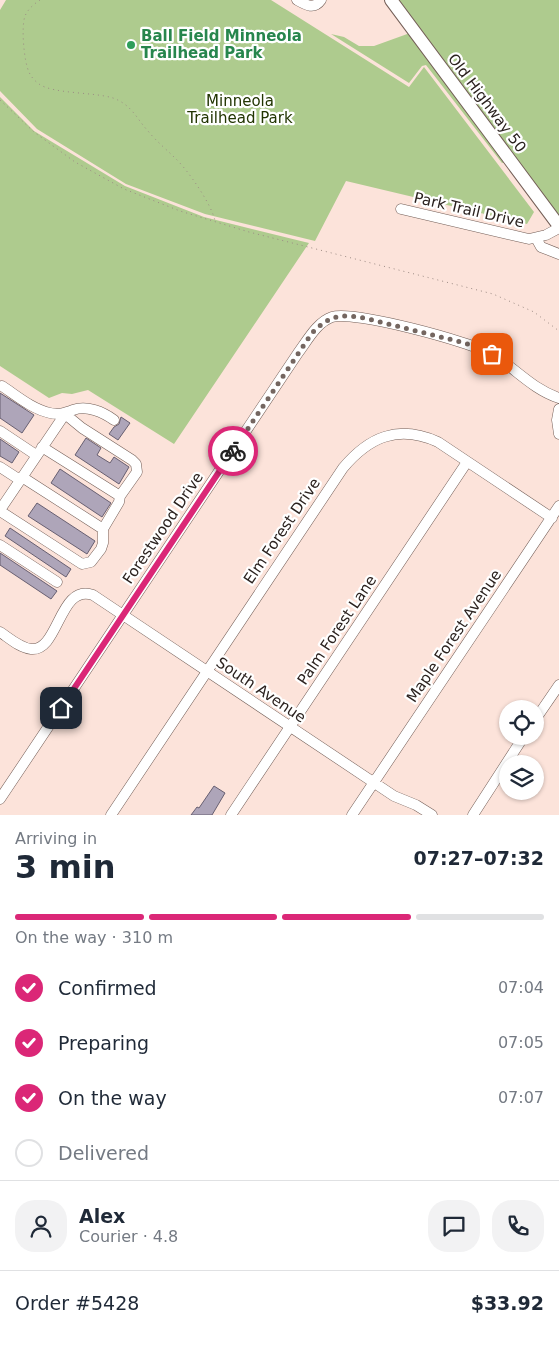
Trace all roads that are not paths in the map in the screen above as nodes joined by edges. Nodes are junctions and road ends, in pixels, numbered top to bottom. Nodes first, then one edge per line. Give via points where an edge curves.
1 (298, 0) edge
2 (320, 0) edge
3 (391, 0) edge
4 (401, 209) dead end
5 (559, 227) edge
6 (536, 238) junction
7 (559, 254) edge
8 (2, 386) dead end
9 (559, 398) edge
10 (559, 409) edge
11 (65, 414) junction
12 (114, 420) dead end
13 (0, 431) edge
14 (559, 434) edge
15 (39, 451) junction
16 (467, 462) junction
17 (0, 467) edge
18 (21, 479) junction
19 (120, 496) junction
20 (559, 506) edge
21 (0, 511) edge
22 (552, 518) junction
23 (103, 529) junction
24 (0, 545) edge
25 (57, 582) dead end
26 (122, 616) junction
27 (0, 632) edge
28 (206, 672) junction
29 (559, 685) edge
30 (544, 707) edge
31 (290, 728) junction
32 (518, 745) edge
33 (373, 783) junction
34 (0, 799) edge
35 (111, 815) edge
36 (231, 815) edge
37 (352, 815) edge
38 (432, 815) edge
39 (473, 815) edge

1 - 2 street via 307,6 314,6
3 - 5 main road, Old Highway 50
4 - 6 street, Park Trail Drive via 520,238
5 - 6 street, Park Trail Drive
6 - 7 street via 541,247
8 - 11 street via 37,409
9 - 26 street, Forestwood Drive via 526,381 492,354 465,343 364,318 341,315 326,320 298,353
10 - 14 street
11 - 12 street via 75,409 88,409 102,412
11 - 15 street
11 - 19 street via 136,464 137,472
13 - 15 street
15 - 18 street
15 - 19 street
16 - 22 street, Elm Forest Drive
16 - 28 street, Elm Forest Drive via 438,442 407,434 374,440 354,454
16 - 31 street, Palm Forest Lane
17 - 18 street
18 - 21 street
18 - 23 street
19 - 23 street
20 - 22 street, Maple Forest Avenue
21 - 23 street via 82,564 90,562 101,548
22 - 33 street, Maple Forest Avenue
24 - 25 street
26 - 27 street, South Avenue via 93,595 84,594 75,598 42,647 26,649
26 - 28 street, South Avenue
26 - 34 street, Forestwood Drive
28 - 31 street, South Avenue
28 - 35 street, Elm Forest Drive
29 - 30 street
31 - 33 street, South Avenue
31 - 36 street, Palm Forest Lane
32 - 39 street
33 - 37 street, Maple Forest Avenue
33 - 38 street, South Avenue

